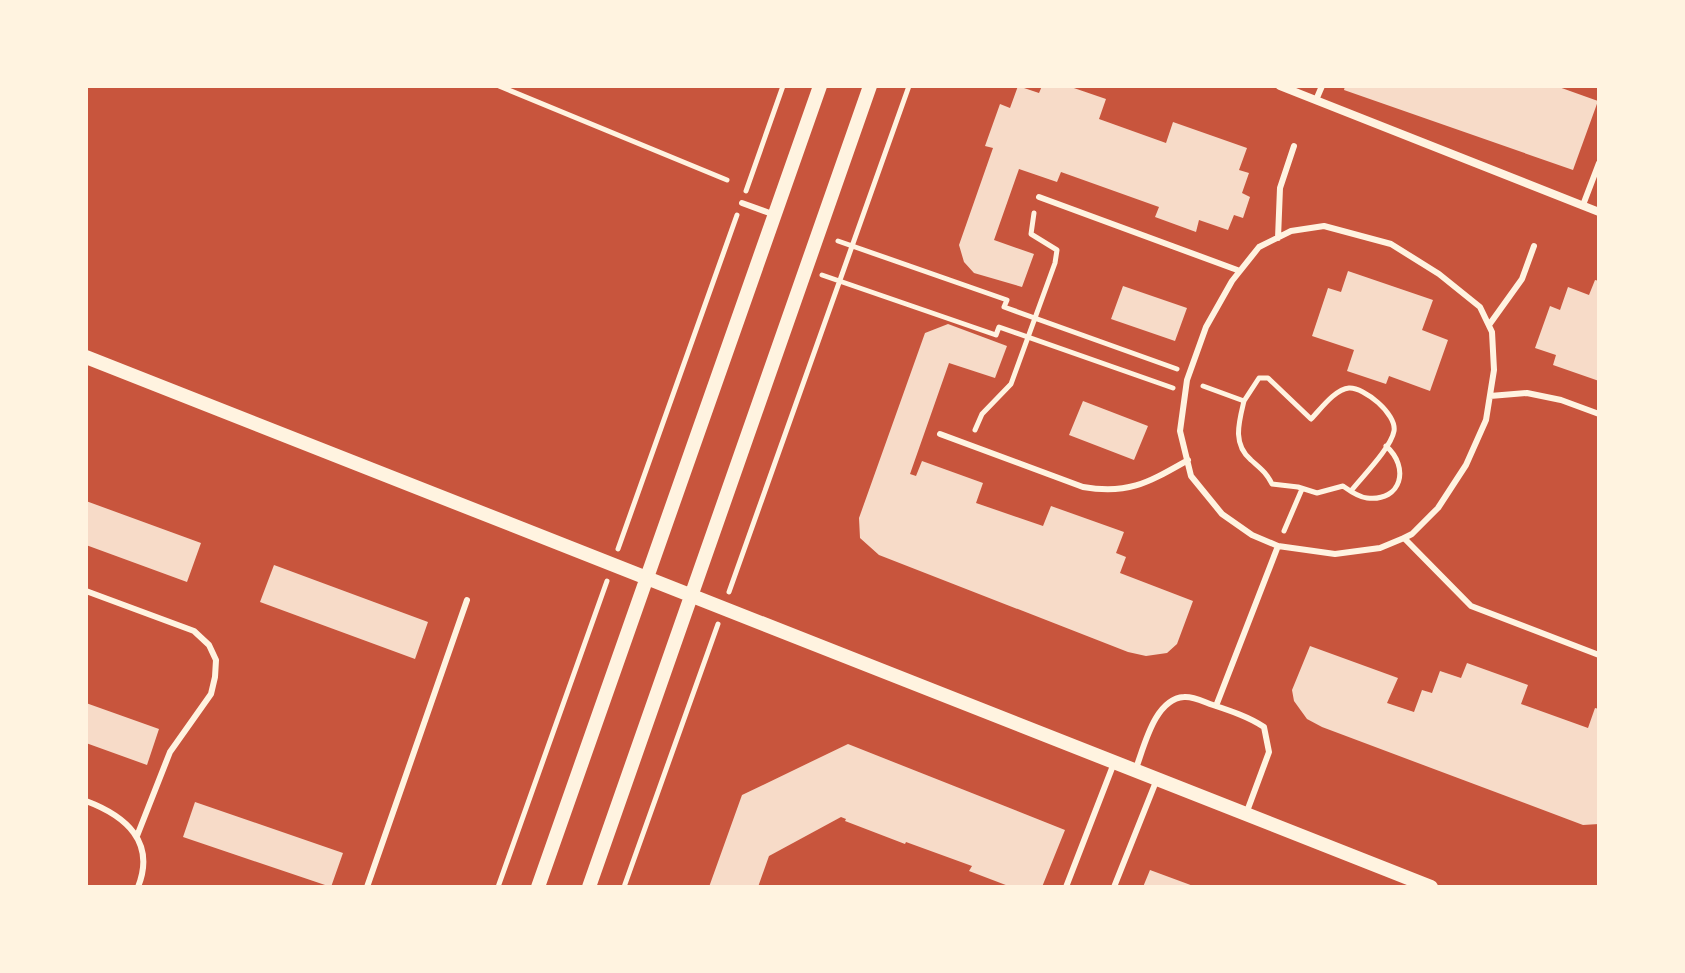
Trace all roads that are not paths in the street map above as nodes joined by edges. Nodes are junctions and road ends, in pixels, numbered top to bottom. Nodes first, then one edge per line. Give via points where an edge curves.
1 (820, 86) edge
2 (870, 86) edge
3 (1280, 86) edge
4 (1322, 86) edge
5 (1316, 100) junction
6 (1294, 146) dead end
7 (1599, 163) edge
8 (1039, 197) road end
9 (742, 203) road end
10 (1583, 205) junction
11 (1599, 212) edge
12 (775, 215) junction
13 (1278, 238) junction
14 (1534, 246) dead end
15 (1240, 271) junction
16 (1489, 325) junction
17 (86, 357) edge
18 (1490, 396) junction
19 (1599, 414) edge
20 (940, 434) dead end
21 (1188, 460) junction
22 (1404, 538) junction
23 (1278, 546) junction
24 (648, 578) junction
25 (86, 591) edge
26 (691, 596) junction
27 (467, 600) dead end
28 (1599, 655) edge
29 (1216, 706) junction
30 (1114, 763) junction
31 (1135, 771) junction
32 (1157, 779) junction
33 (86, 801) edge
34 (1246, 814) junction
35 (137, 836) junction
36 (138, 887) edge
37 (367, 887) edge
38 (538, 887) edge
39 (589, 887) edge
40 (1066, 887) edge
41 (1114, 887) edge
42 (1431, 887) edge

1 - 12 street
2 - 26 street
3 - 5 street
4 - 5 lane
5 - 10 street
6 - 13 lane via 1280,188
7 - 10 lane
8 - 15 lane
9 - 12 lane
10 - 11 street
12 - 24 street
13 - 15 lane via 1259,247
13 - 16 lane via 1324,226 1391,244 1480,307
14 - 16 lane via 1522,279
15 - 21 lane via 1206,327 1188,377 1180,431
16 - 18 lane via 1494,370
17 - 24 street
18 - 19 lane via 1527,393
18 - 22 lane via 1486,420 1466,465 1438,508
20 - 21 lane via 1102,490 1129,489
21 - 23 lane via 1191,476 1222,514
22 - 23 lane via 1380,548 1335,554
22 - 28 lane via 1471,606
23 - 29 lane
24 - 26 street
24 - 38 street
25 - 35 lane via 194,631 216,660 211,694 170,752
26 - 30 street
26 - 39 street
27 - 37 lane
29 - 31 lane via 1188,696 1165,705
29 - 34 lane via 1264,727 1269,752
30 - 31 street
30 - 40 lane
31 - 32 street
32 - 34 street
32 - 41 lane
33 - 35 lane via 122,819
34 - 42 street
35 - 36 lane via 143,852

